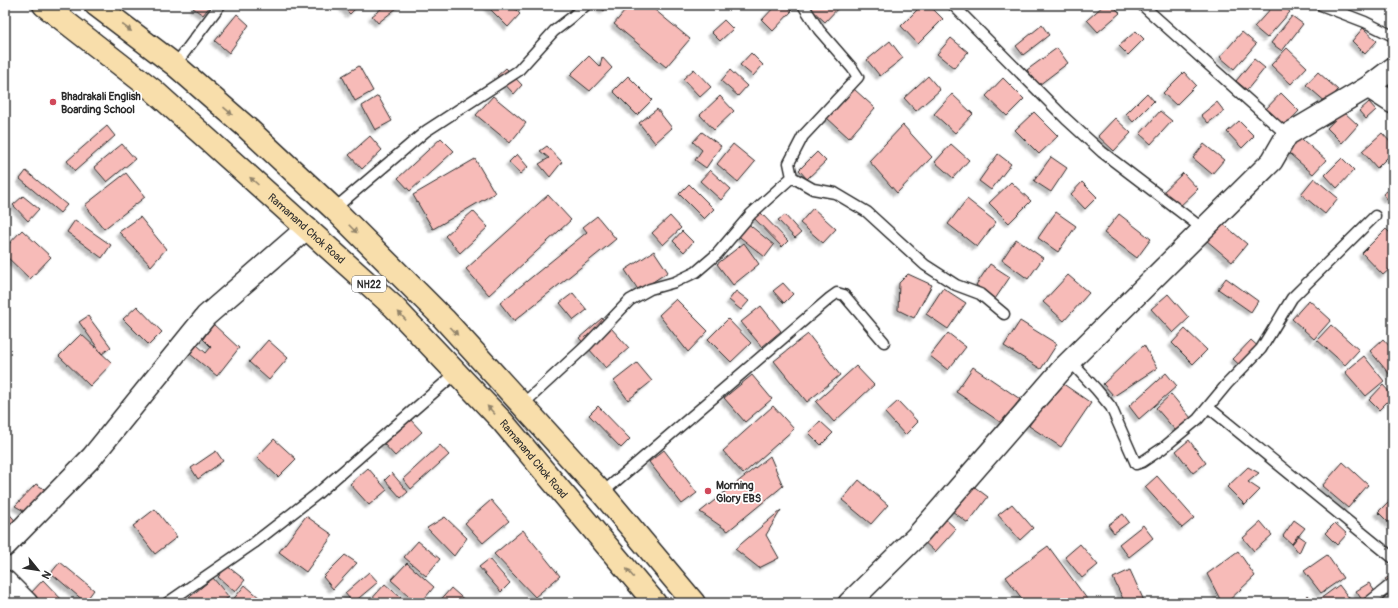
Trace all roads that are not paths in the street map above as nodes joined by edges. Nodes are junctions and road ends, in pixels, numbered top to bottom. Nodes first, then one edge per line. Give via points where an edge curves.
1 (44, 5) edge
2 (96, 5) edge
3 (220, 5) edge
4 (586, 5) edge
5 (803, 5) edge
6 (953, 5) edge
7 (1142, 5) edge
8 (1321, 5) edge
9 (1393, 36) edge
10 (175, 65) junction
11 (1393, 68) edge
12 (1368, 87) junction
13 (1393, 103) edge
14 (1288, 135) junction
15 (792, 177) junction
16 (334, 209) junction
17 (1376, 216) dead end
18 (307, 228) junction
19 (1203, 229) junction
20 (1004, 314) dead end
21 (884, 342) dead end
22 (1070, 362) junction
23 (456, 373) junction
24 (522, 405) junction
25 (1208, 406) junction
26 (602, 493) junction
27 (5, 546) edge
28 (1393, 558) edge
29 (5, 581) edge
30 (1393, 583) edge
31 (28, 603) edge
32 (167, 603) edge
33 (655, 603) edge
34 (694, 603) edge
35 (849, 603) edge
36 (1368, 603) edge

18 -> 1 highway, Ramanand Chok Road / NH22 via 153,90
2 -> 10 highway, NH22
3 - 10 lane
4 - 16 lane via 554,31 518,71 426,131
5 - 15 lane via 819,30 858,78 803,136 789,163
6 - 19 lane via 1102,152
7 - 14 lane
8 - 9 lane
10 -> 16 highway, NH22
11 - 12 street
12 - 13 street
12 - 14 street
14 - 19 street via 1272,161
15 - 20 lane via 813,190 835,193 867,212 925,265 956,285 980,294
15 - 24 lane via 751,214 717,254 696,272 675,282 650,289 630,300 587,345
16 -> 24 highway, NH22 via 444,319
17 - 25 lane via 1292,298 1261,350
23 -> 18 highway, Ramanand Chok Road / NH22 via 394,306
18 - 27 street via 206,316 92,456
19 - 22 street
21 - 26 lane via 844,295 837,293
22 - 25 lane via 1111,407 1136,464 1163,448 1198,419
22 - 35 street via 917,536
23 - 32 lane via 317,494 254,543
33 -> 23 highway, Ramanand Chok Road / NH22 via 502,421
24 - 26 highway, NH22
25 - 28 lane
26 - 34 highway, NH22
29 - 31 street
30 - 36 lane

